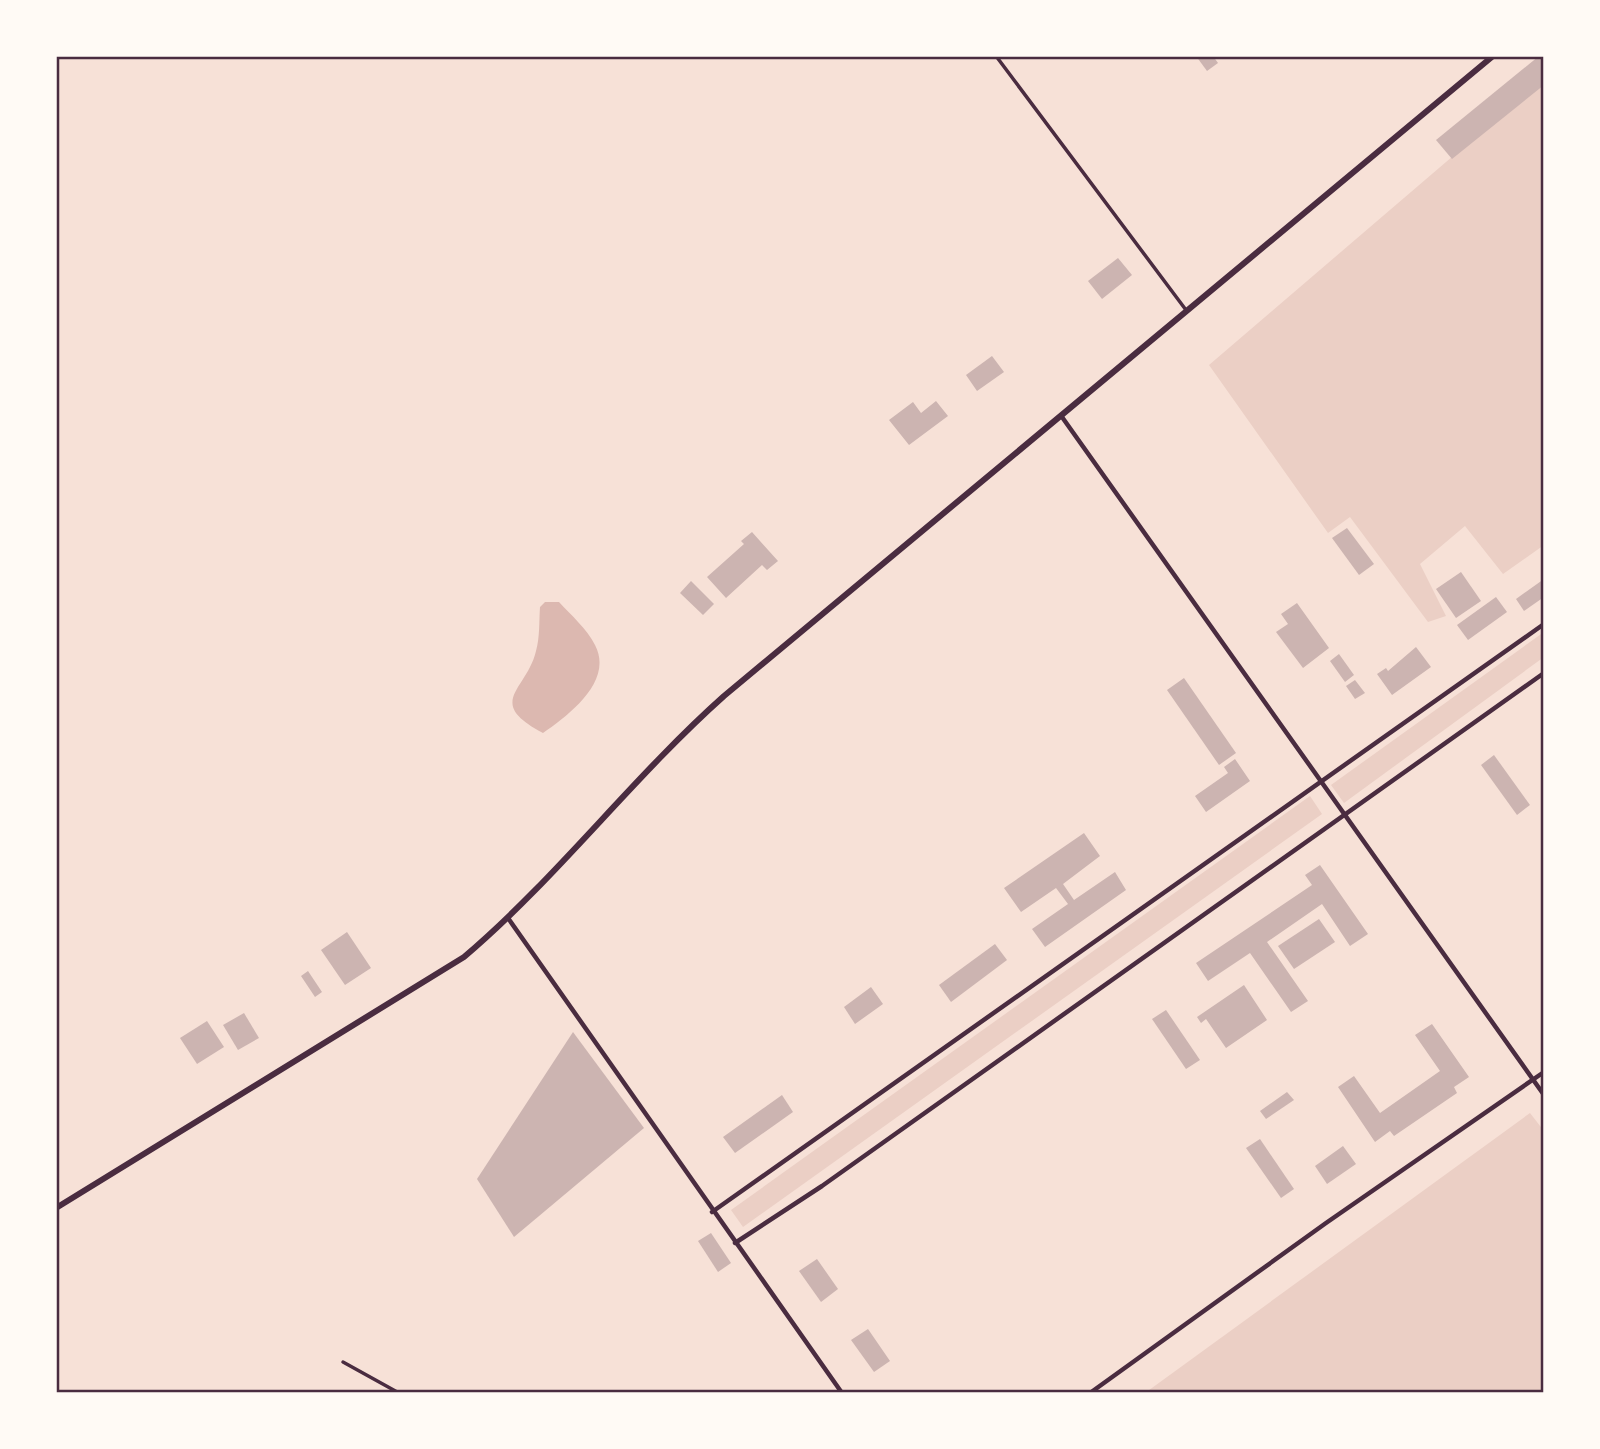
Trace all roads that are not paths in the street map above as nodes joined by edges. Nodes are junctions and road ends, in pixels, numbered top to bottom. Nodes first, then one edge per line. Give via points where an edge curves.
1 (996, 56) edge
2 (1493, 56) edge
3 (1187, 312) junction
4 (1062, 416) junction
5 (1544, 624) edge
6 (1544, 673) edge
7 (1319, 782) junction
8 (1344, 816) junction
9 (508, 918) junction
10 (1544, 1072) edge
11 (1533, 1080) junction
12 (1544, 1095) edge
13 (56, 1208) edge
14 (712, 1212) junction
15 (735, 1243) junction
16 (343, 1362) dead end
17 (399, 1393) edge
18 (842, 1393) edge
19 (1090, 1393) edge

1 - 3 street
2 - 3 main road
3 - 4 main road
4 - 7 street
4 - 9 main road via 703,715
5 - 7 street
6 - 8 street
7 - 8 street
7 - 14 street
8 - 11 street
8 - 15 street
9 - 13 main road via 444,971
9 - 14 street
10 - 11 street
11 - 12 street
11 - 19 street
14 - 15 street
15 - 18 street
16 - 17 street

